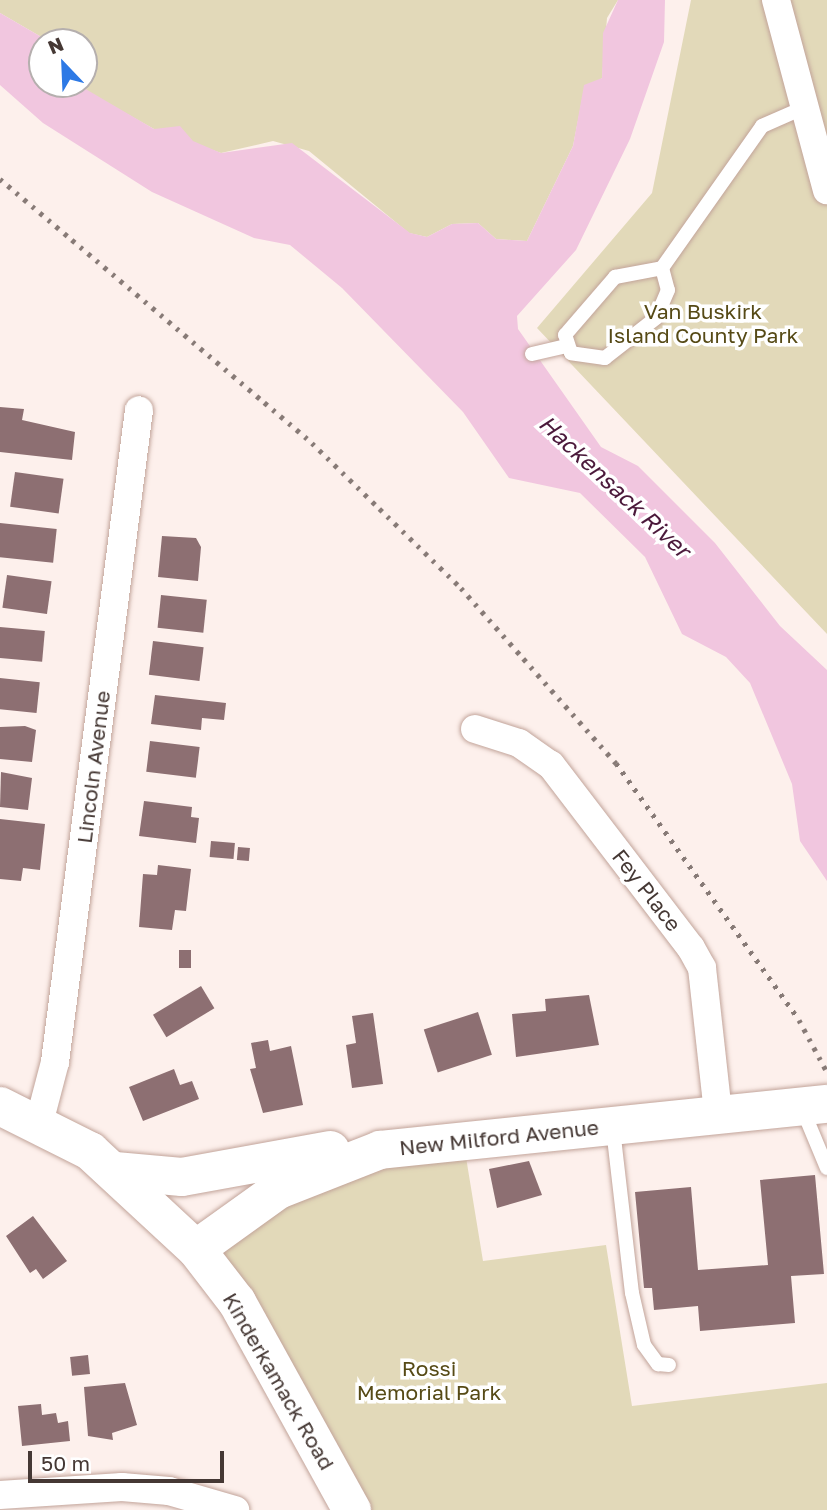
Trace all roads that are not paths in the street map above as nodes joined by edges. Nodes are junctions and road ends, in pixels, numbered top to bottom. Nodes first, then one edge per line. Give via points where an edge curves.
1 (776, 0) edge
2 (805, 107) junction
3 (827, 190) edge
4 (662, 268) junction
5 (568, 346) junction
6 (533, 354) dead end
7 (139, 410) dead end
8 (475, 729) dead end
9 (814, 1105) edge
10 (0, 1106) edge
11 (719, 1114) junction
12 (39, 1123) junction
13 (613, 1124) junction
14 (406, 1145) junction
15 (827, 1168) edge
16 (115, 1171) junction
17 (196, 1249) junction
18 (669, 1365) dead end
19 (0, 1495) edge
20 (235, 1510) edge
21 (352, 1510) edge

1 - 2 street
2 - 3 street
2 - 4 lane via 762,126
4 - 5 lane via 615,277 565,335
4 - 5 lane via 668,290 656,318 605,358 571,353
5 - 6 lane
7 - 12 street, Lincoln Avenue via 55,1062
8 - 11 street, Fey Place via 519,743 551,765 691,948 702,968
9 - 11 main road, New Milford Avenue
9 - 15 lane
10 - 12 main road, Kinderkamack Road
11 - 13 main road, New Milford Avenue
12 - 16 main road, Kinderkamack Road
13 - 14 main road, New Milford Avenue
13 - 18 lane via 632,1293 644,1345 658,1364
14 - 16 main road via 377,1142 181,1177
14 - 17 main road, New Milford Avenue via 357,1157 278,1190
16 - 17 main road, Kinderkamack Road
17 - 21 main road, Kinderkamack Road via 237,1302
19 - 20 street via 122,1487 169,1491

